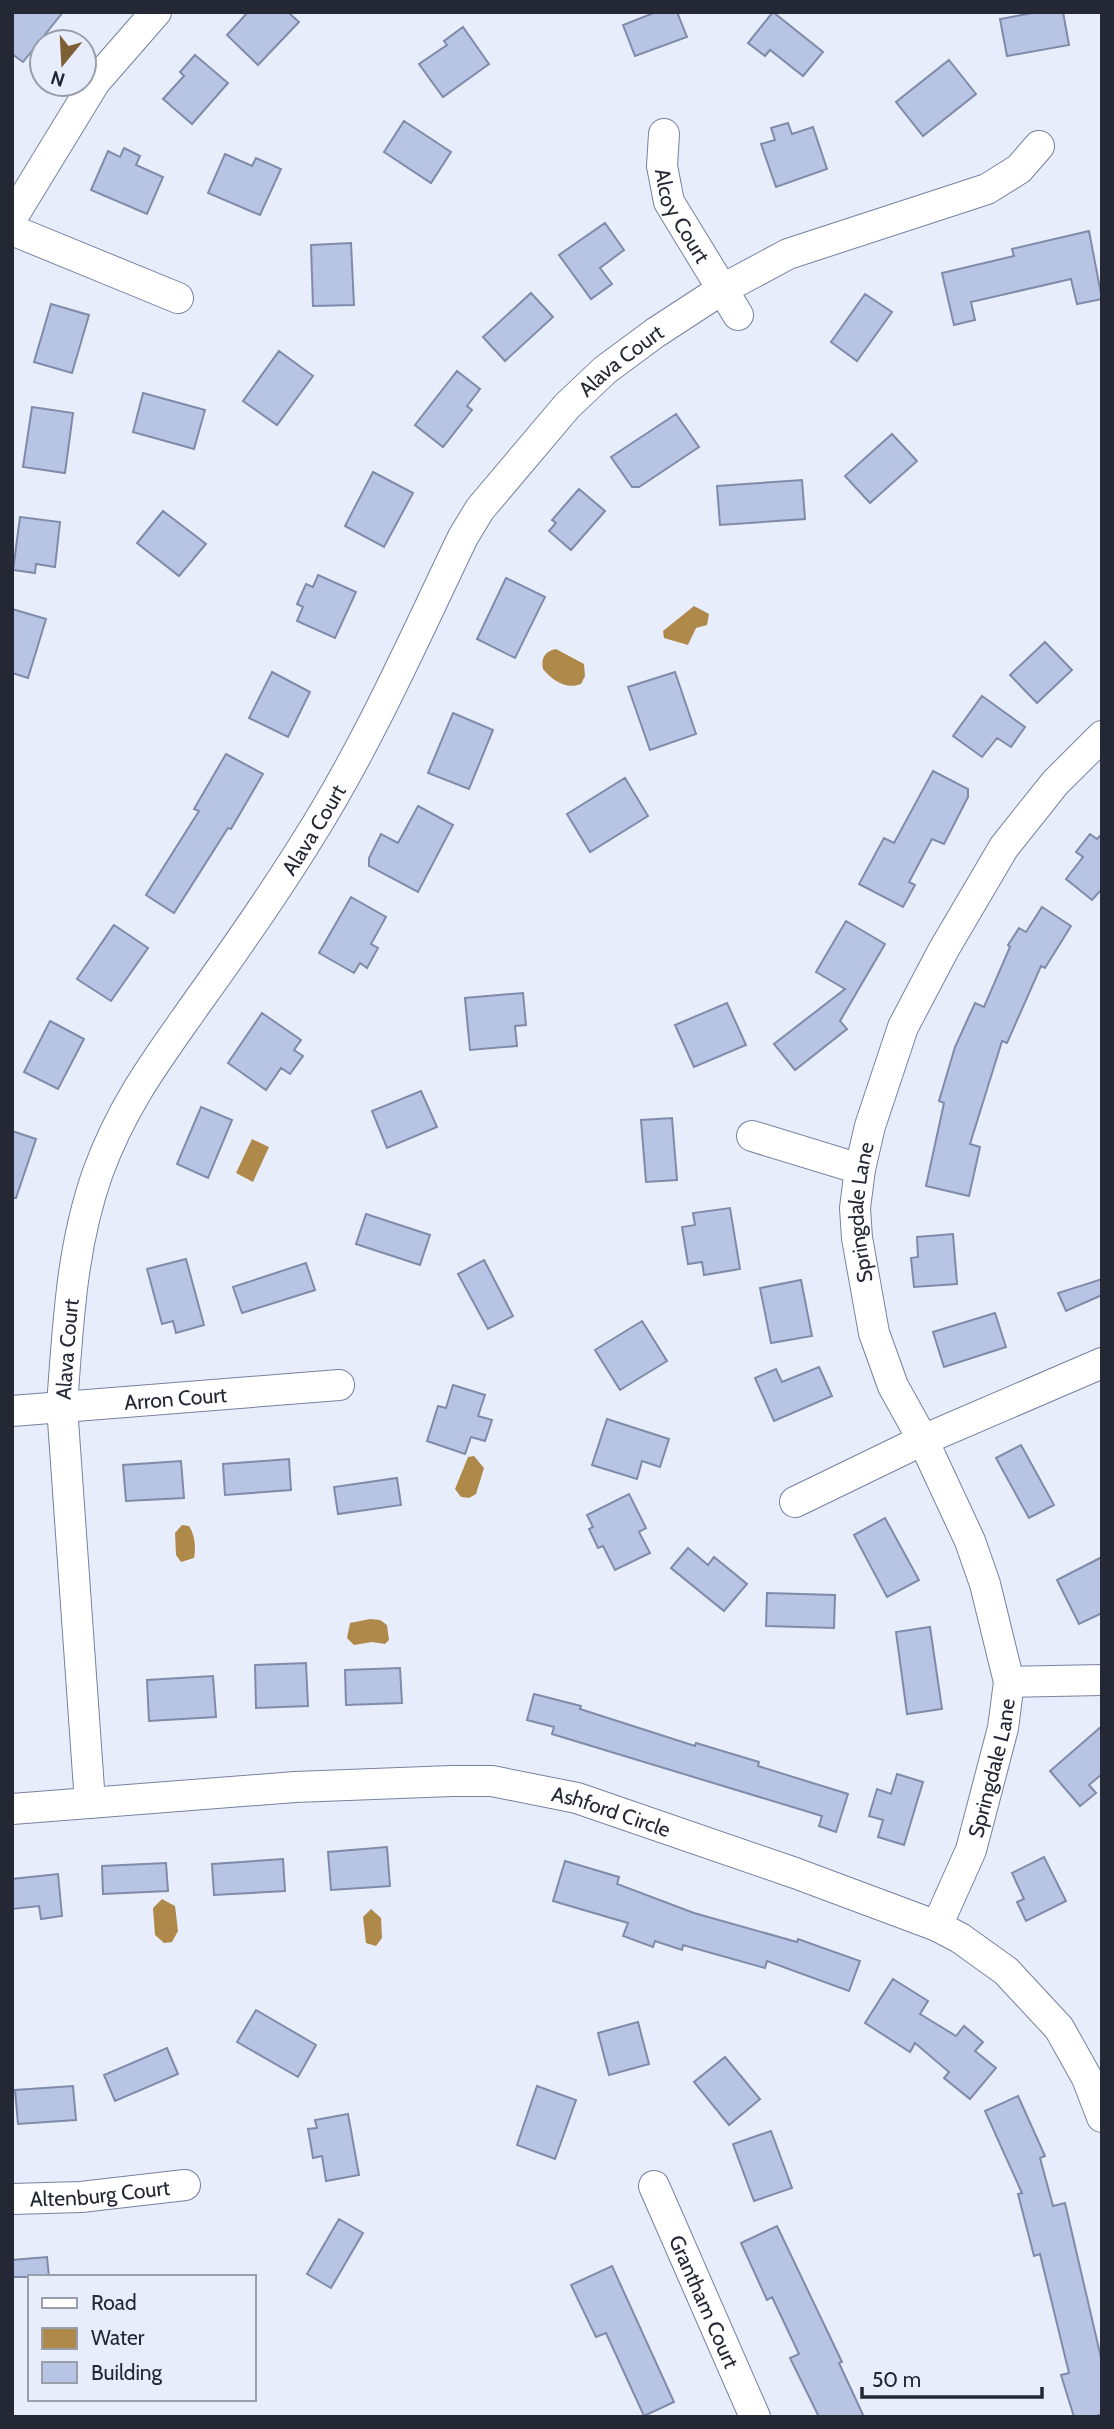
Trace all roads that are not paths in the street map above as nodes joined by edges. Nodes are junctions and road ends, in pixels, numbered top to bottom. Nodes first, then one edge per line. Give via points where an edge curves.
1 (156, 12) edge
2 (664, 134) dead end
3 (1039, 146) dead end
4 (12, 218) edge
5 (12, 230) edge
6 (721, 290) junction
7 (178, 298) dead end
8 (738, 315) dead end
9 (1102, 736) edge
10 (752, 1136) dead end
11 (860, 1169) junction
12 (1102, 1363) edge
13 (339, 1385) dead end
14 (62, 1406) junction
15 (12, 1410) edge
16 (923, 1440) junction
17 (795, 1502) dead end
18 (1102, 1680) edge
19 (1009, 1682) junction
20 (90, 1802) junction
21 (12, 1809) edge
22 (937, 1926) junction
23 (1102, 2117) edge
24 (185, 2185) dead end
25 (654, 2186) dead end
26 (12, 2199) edge
27 (755, 2417) edge

1 - 4 street via 95,82
2 - 6 street, Alcoy Court via 662,166 669,202
3 - 6 street, Alava Court via 1019,169 987,189 789,254
5 - 7 street
6 - 8 street, Alcoy Court
6 - 14 street, Alava Court via 605,370 536,439 480,509 352,762 306,842 141,1080 97,1174 71,1277
9 - 11 street, Springdale Lane via 1055,783 1004,847 944,949 903,1027
10 - 11 street
11 - 16 street, Springdale Lane via 857,1238 874,1333 893,1386
12 - 16 street
13 - 14 street, Arron Court
14 - 15 street, Arron Court
14 - 20 street, Alava Court
16 - 17 street
16 - 19 street, Springdale Lane via 970,1541
18 - 19 street
19 - 22 street, Springdale Lane via 1003,1728 971,1850
20 - 21 street, Ashford Circle
20 - 22 street, Ashford Circle via 295,1787 492,1781 530,1786 662,1826
22 - 23 street, Ashford Circle via 1006,1972 1059,2028
24 - 26 street, Altenburg Court
25 - 27 street, Grantham Court

